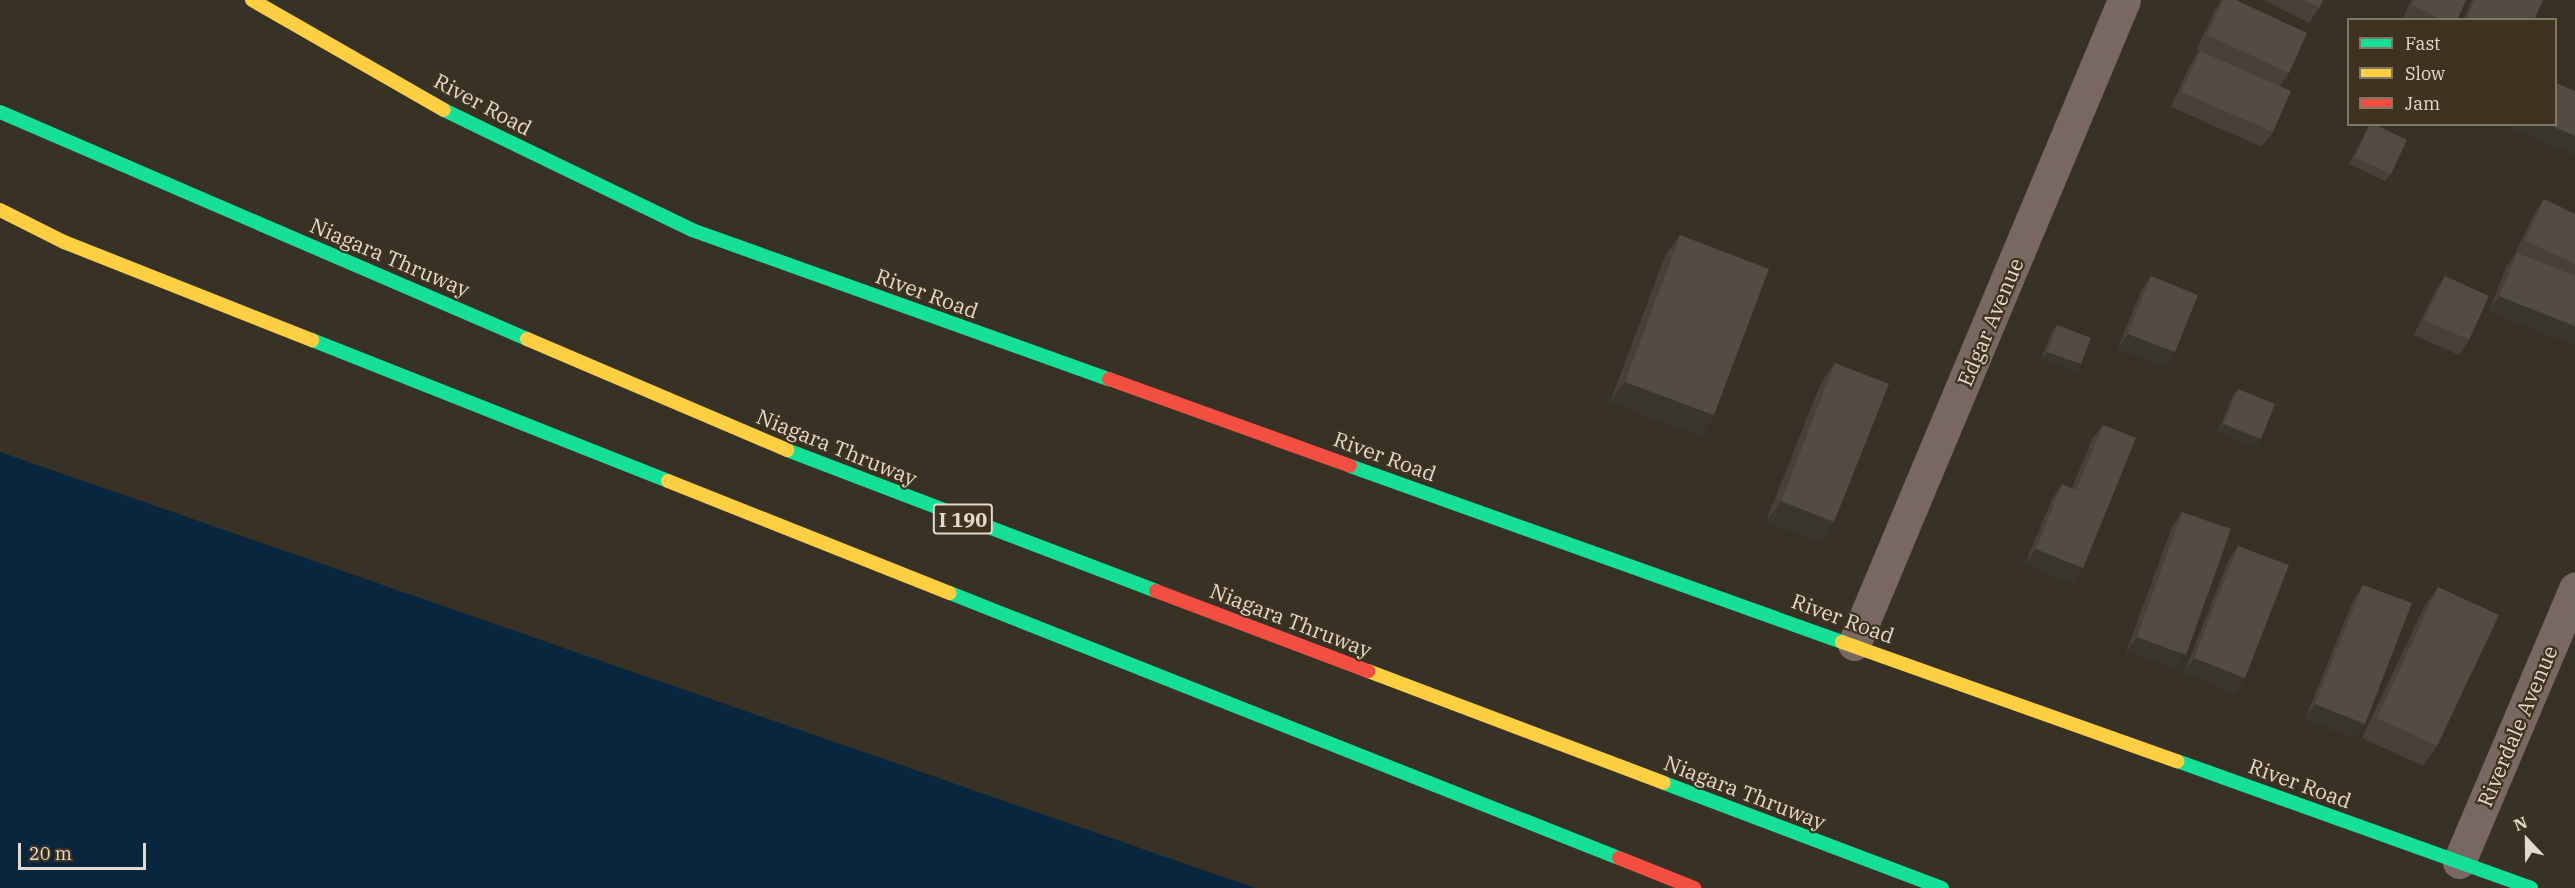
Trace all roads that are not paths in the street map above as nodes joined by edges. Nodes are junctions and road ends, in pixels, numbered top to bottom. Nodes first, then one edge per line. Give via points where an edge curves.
1 (252, 0) edge
2 (2124, 0) edge
3 (0, 112) edge
4 (0, 210) edge
5 (2575, 589) edge
6 (1854, 644) junction
7 (2459, 862) junction
8 (1694, 888) edge
9 (1942, 888) edge
10 (2531, 888) edge

1 - 6 main road, River Road via 458,118 692,230
2 - 6 street, Edgar Avenue
3 - 9 main road, Niagara Thruway / I 190 via 824,466
4 - 8 main road via 75,246
5 - 7 street, Riverdale Avenue
6 - 7 main road, River Road
7 - 10 main road, River Road

